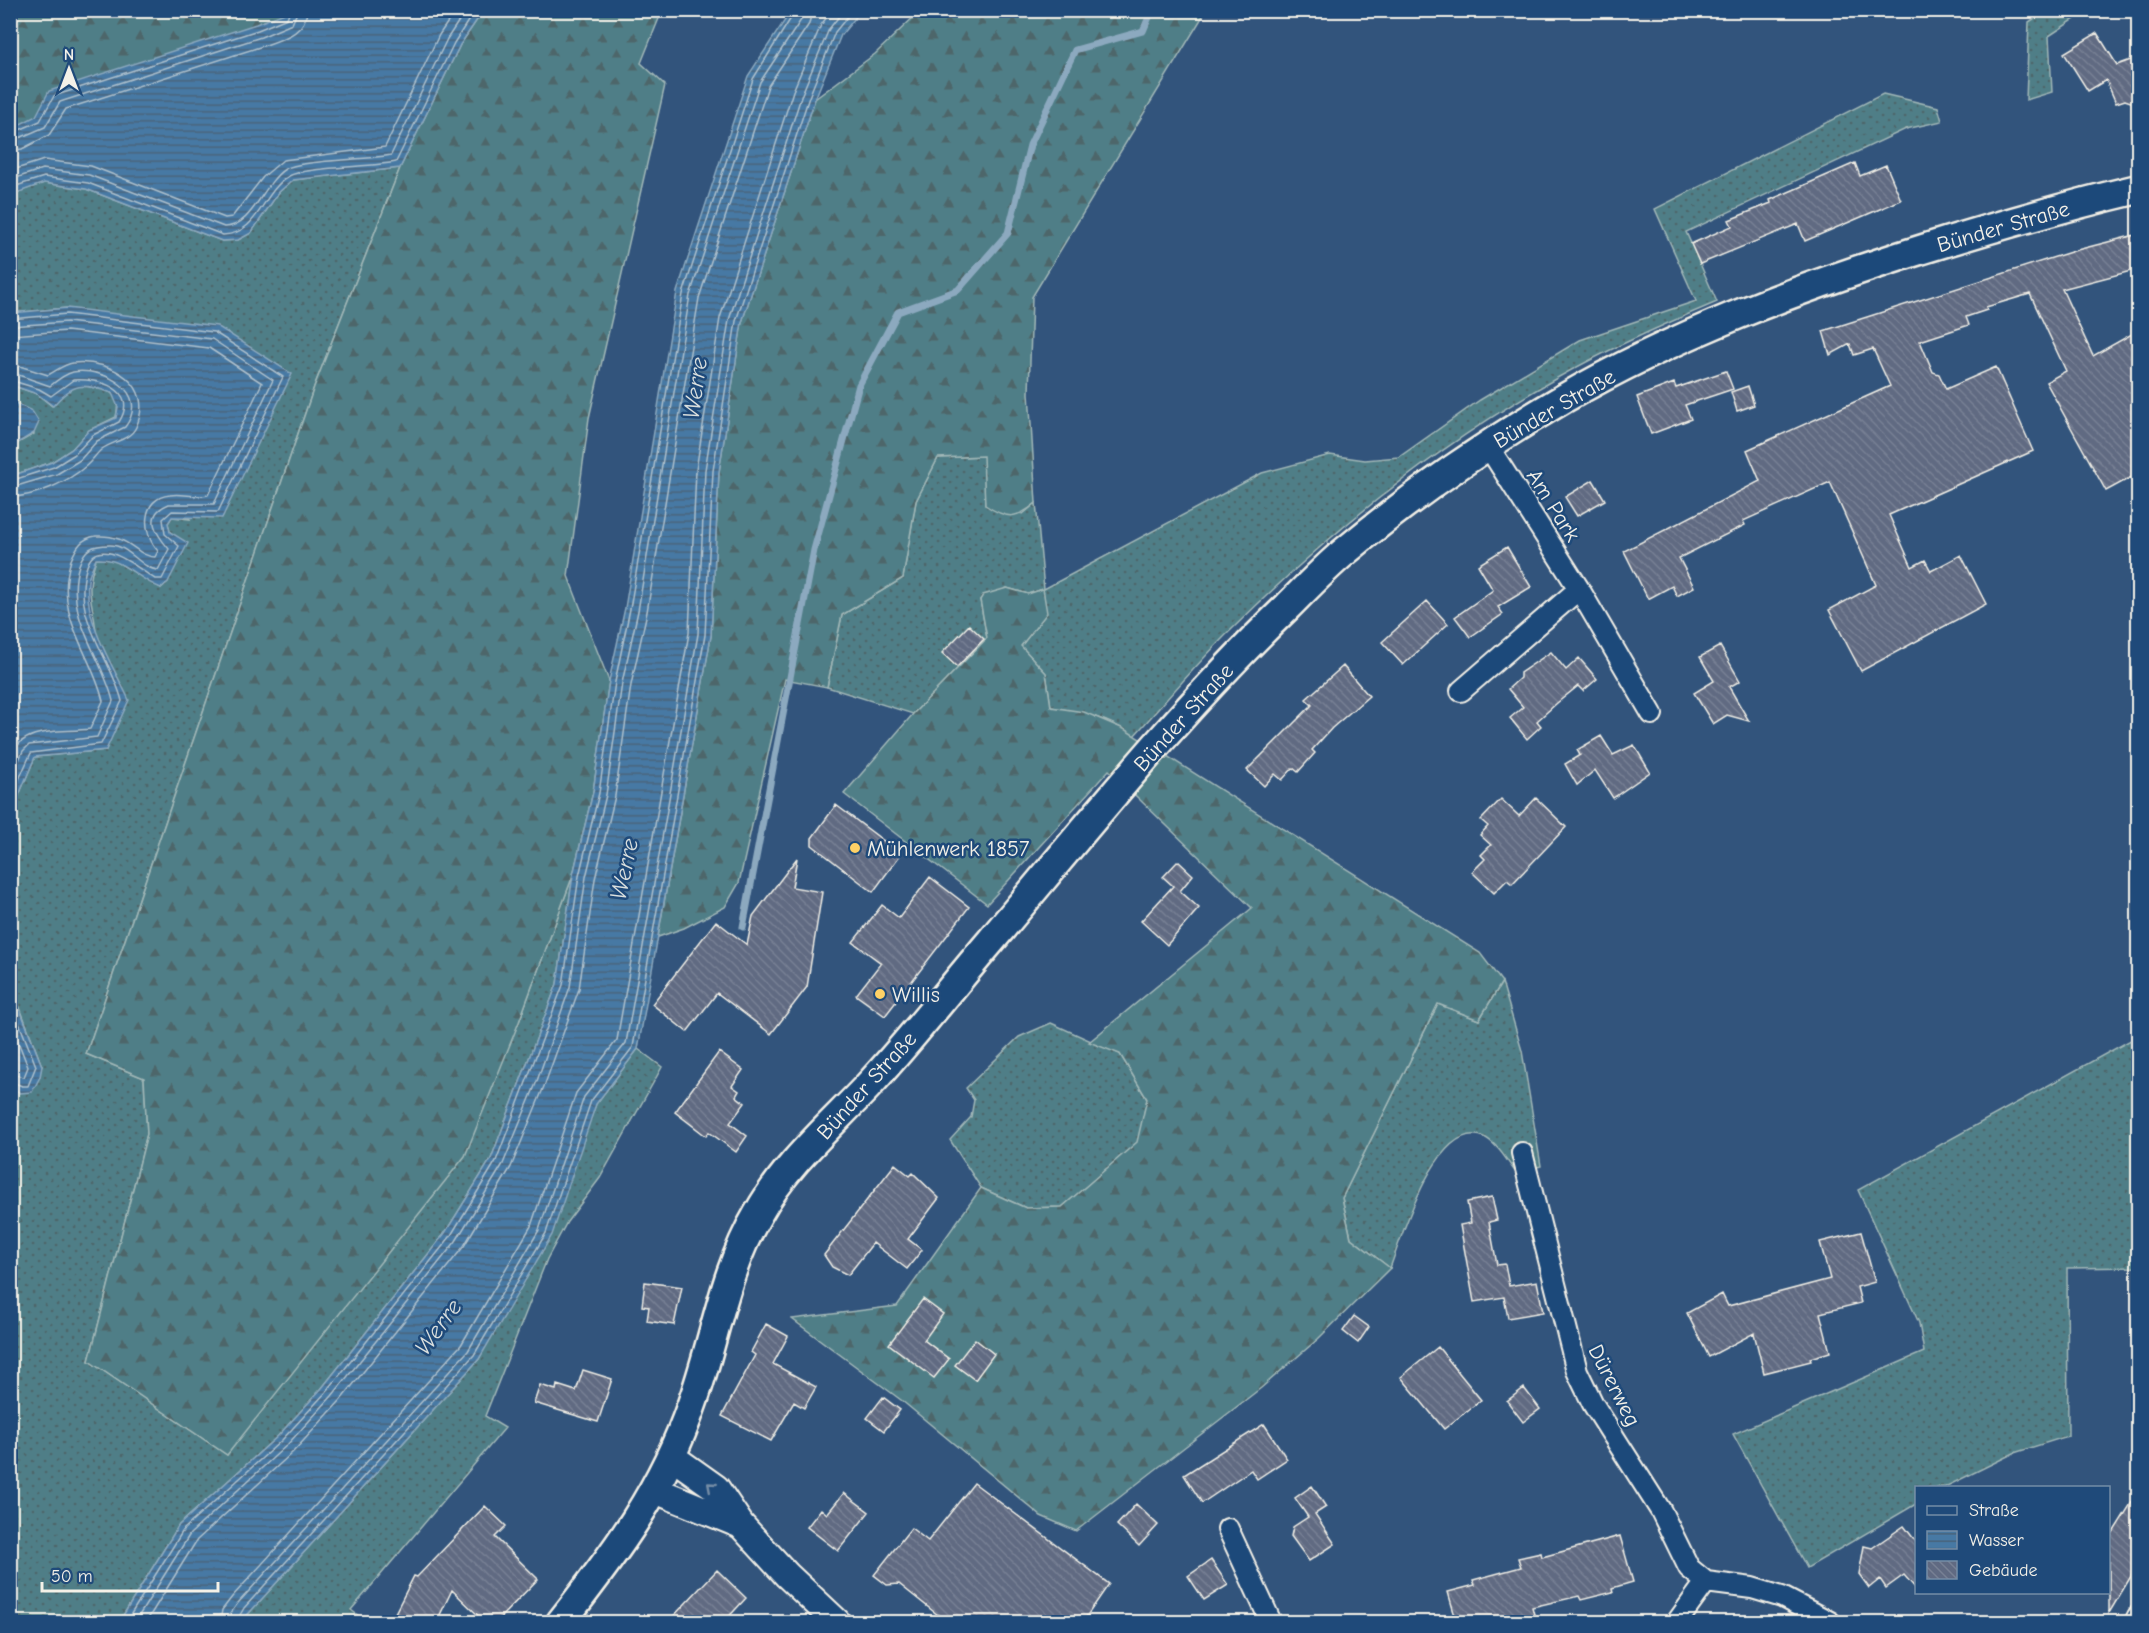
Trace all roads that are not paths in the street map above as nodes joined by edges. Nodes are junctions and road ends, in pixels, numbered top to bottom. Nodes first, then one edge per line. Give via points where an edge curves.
1 (2139, 189) edge
2 (1488, 446) junction
3 (1579, 589) junction
4 (1461, 691) dead end
5 (1652, 714) dead end
6 (1521, 1153) dead end
7 (671, 1456) junction
8 (655, 1490) junction
9 (741, 1525) junction
10 (1228, 1529) dead end
11 (1706, 1582) junction
12 (2139, 1617) edge
13 (561, 1623) edge
14 (837, 1623) edge
15 (1271, 1623) edge
16 (1677, 1623) edge
17 (1830, 1623) edge
18 (2135, 1623) edge

1 - 2 main road, Bünder Straße via 1857,270 1745,312 1654,352 1565,398
2 - 3 street, Am Park
2 - 7 main road, Bünder Straße via 1413,498 1340,556 1246,646 1160,740 869,1085 779,1183 760,1210 730,1274 692,1404
3 - 4 street
3 - 5 street, Am Park
6 - 11 street, Dürerweg via 1577,1371 1593,1404 1661,1511 1689,1568
7 - 8 main road, Bünder Straße
9 -> 7 street via 716,1488
8 - 9 street
8 - 13 main road, Bünder Straße via 619,1547
9 - 14 street
10 - 15 street
11 - 16 street
11 - 17 street via 1752,1588 1782,1597
12 - 18 street

